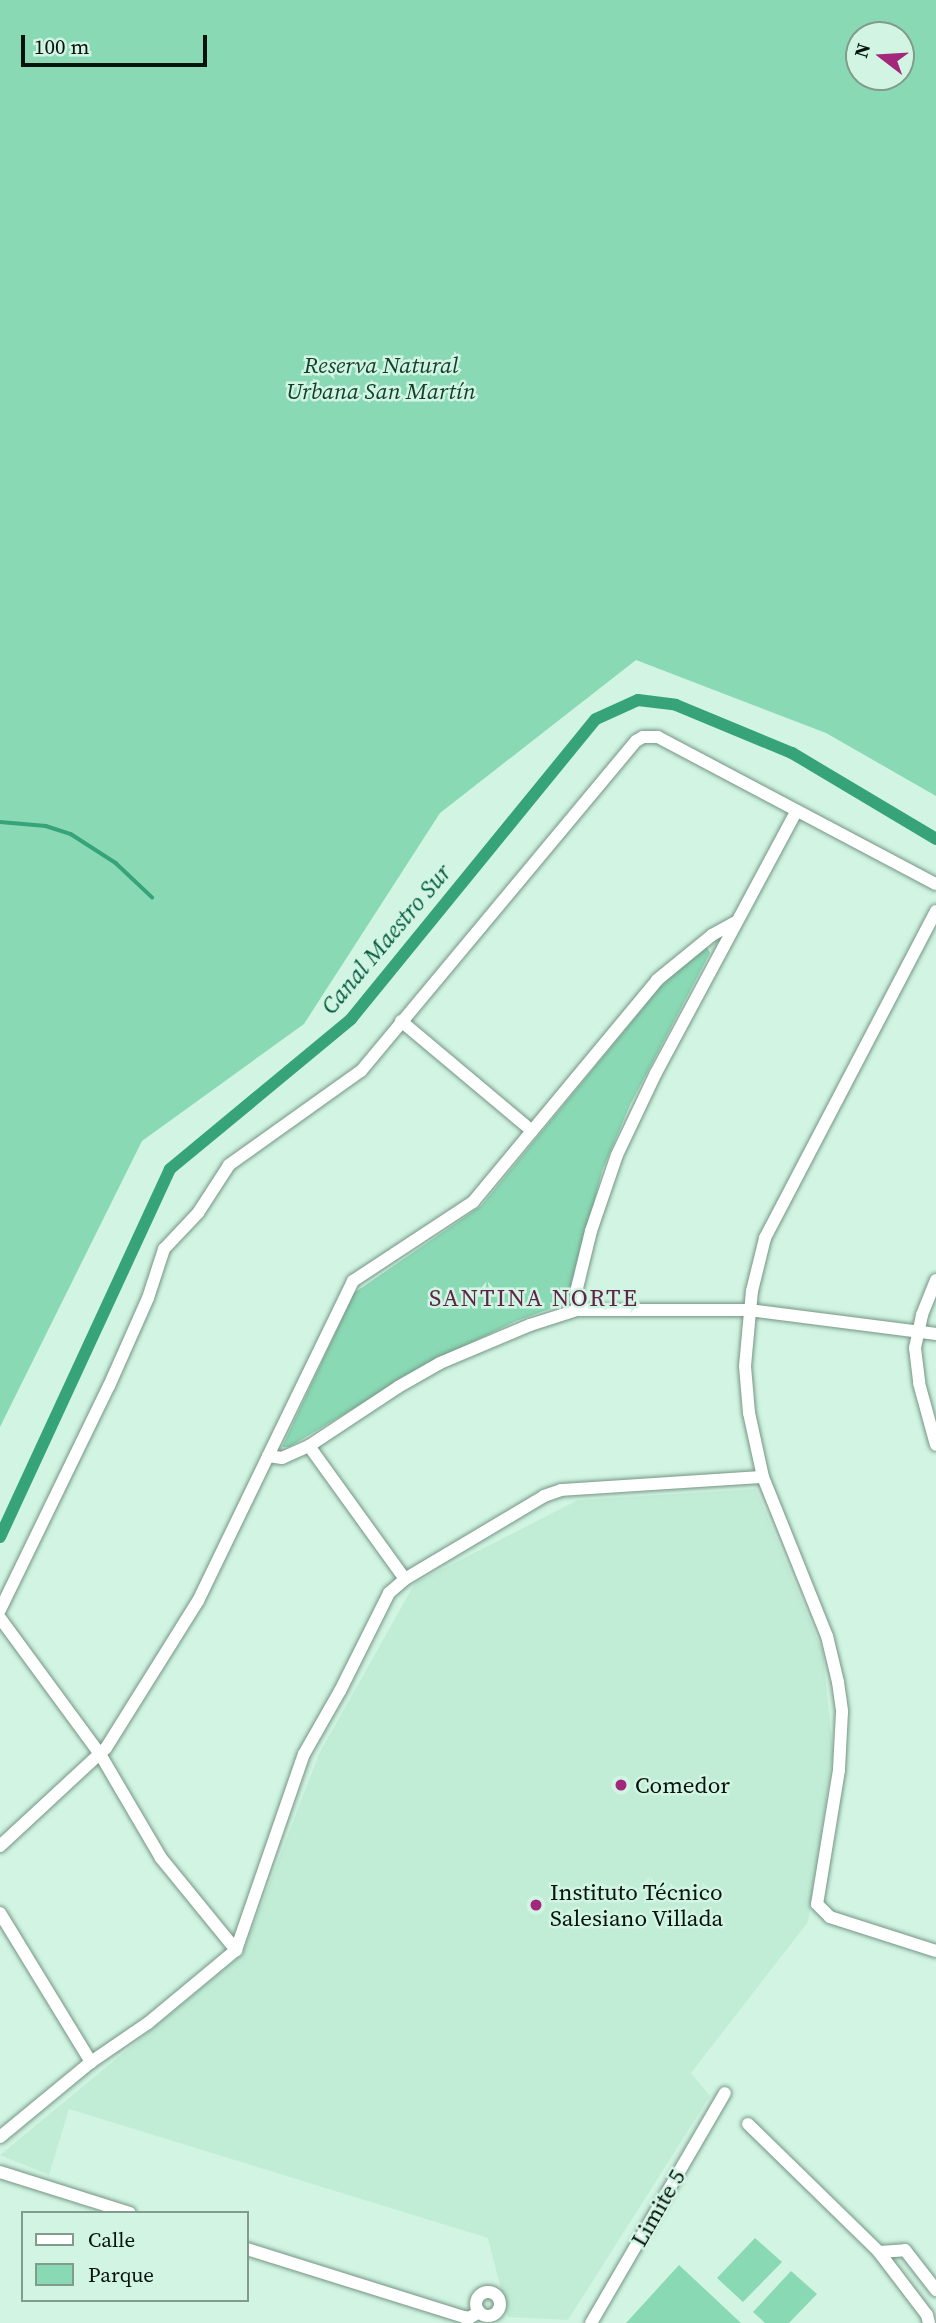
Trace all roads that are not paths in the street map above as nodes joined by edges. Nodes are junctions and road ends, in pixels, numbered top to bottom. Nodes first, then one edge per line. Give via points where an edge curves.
1 (796, 812) junction
2 (936, 884) edge
3 (936, 911) edge
4 (735, 922) junction
5 (401, 1021) junction
6 (532, 1131) junction
7 (936, 1280) edge
8 (577, 1310) junction
9 (749, 1310) junction
10 (917, 1333) junction
11 (936, 1334) edge
12 (936, 1445) edge
13 (309, 1446) junction
14 (268, 1456) junction
15 (763, 1477) junction
16 (405, 1579) junction
17 (0, 1610) edge
18 (0, 1618) edge
19 (100, 1755) junction
20 (0, 1846) edge
21 (0, 1913) edge
22 (236, 1950) junction
23 (936, 1951) edge
24 (91, 2062) junction
25 (724, 2093) dead end
26 (748, 2124) dead end
27 (0, 2137) edge
28 (0, 2172) edge
29 (125, 2211) edge
30 (248, 2249) edge
31 (879, 2252) junction
32 (936, 2290) edge
33 (479, 2312) dead end
34 (591, 2323) edge
35 (929, 2323) edge

1 - 2 street
1 - 4 street
1 - 5 street via 657,737 643,737
3 - 9 street via 774,1218 758,1263
4 - 6 street via 657,979
4 - 8 street via 617,1155 591,1231 577,1288
5 - 6 street
5 - 17 street via 356,1076 229,1165 198,1213 161,1254 148,1298 109,1386
6 - 14 street via 465,1209 349,1285
7 - 10 street
8 - 9 street
8 - 13 street via 440,1363
9 - 10 street
9 - 15 street via 746,1392
10 - 11 street
10 - 12 street via 919,1383
13 - 14 street via 282,1458
13 - 16 street
14 - 19 street via 194,1608
15 - 16 street via 561,1490
15 - 23 street via 827,1636 842,1712 839,1770 817,1903 830,1917
16 - 22 street via 386,1598 304,1754
18 - 19 street
19 - 20 street
19 - 22 street via 161,1858
21 - 24 street
22 - 24 street via 148,2023
24 - 27 street
25 - 34 street, Limite 5
26 - 31 street
28 - 29 street
30 - 33 street via 464,2317
31 - 32 street via 905,2250
31 - 35 street

